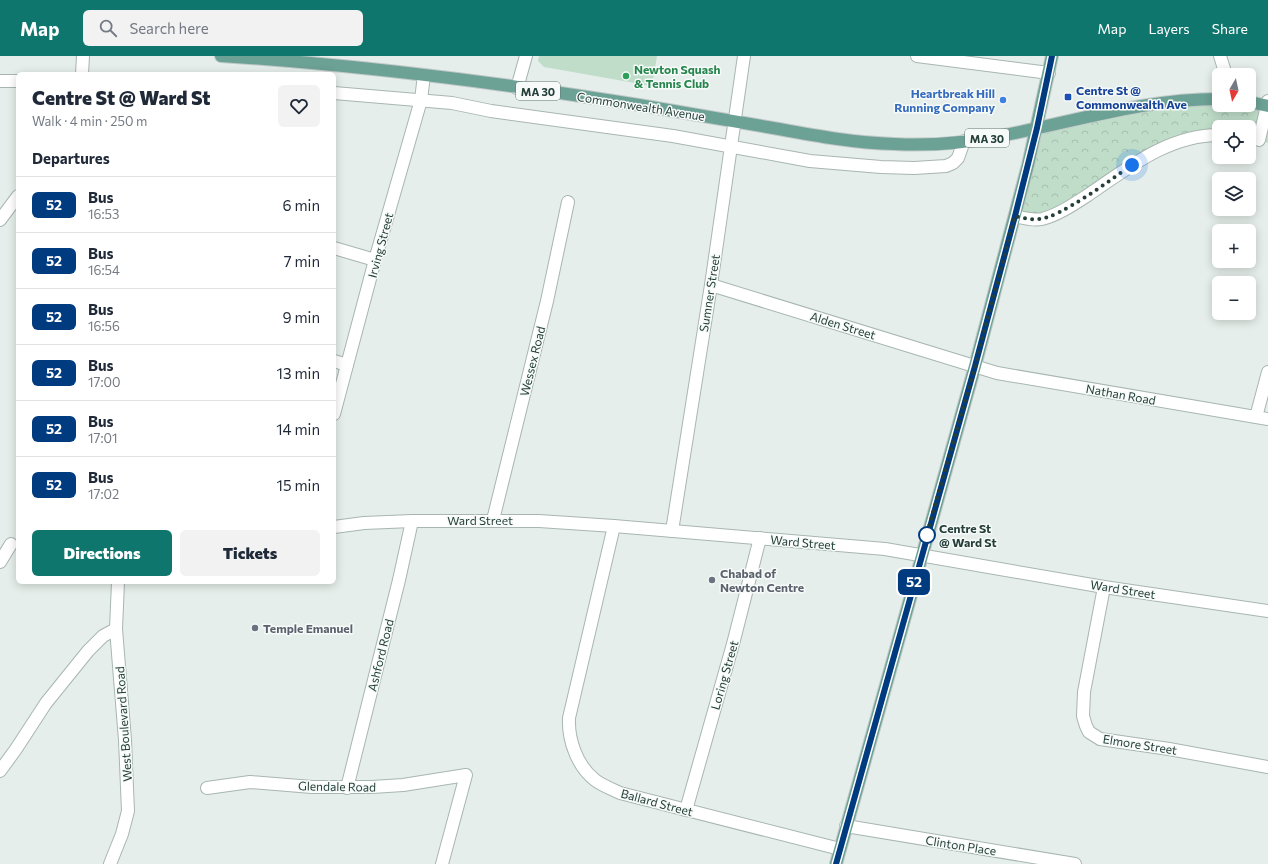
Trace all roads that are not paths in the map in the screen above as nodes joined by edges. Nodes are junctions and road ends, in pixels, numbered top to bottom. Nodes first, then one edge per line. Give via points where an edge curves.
1 (83, 56) edge
2 (221, 56) edge
3 (526, 56) edge
4 (744, 56) edge
5 (917, 56) edge
6 (1052, 56) edge
7 (1220, 56) edge
8 (1224, 68) edge
9 (334, 70) edge
10 (82, 72) edge
11 (1049, 73) junction
12 (424, 75) junction
13 (0, 81) edge
14 (16, 81) edge
15 (517, 88) junction
16 (336, 93) edge
17 (1212, 99) edge
18 (421, 100) junction
19 (1256, 103) edge
20 (1268, 104) edge
21 (735, 122) junction
22 (1037, 128) junction
23 (1212, 136) edge
24 (1259, 140) edge
25 (964, 141) junction
26 (731, 146) junction
27 (16, 199) edge
28 (568, 202) dead end
29 (1015, 216) junction
30 (0, 220) edge
31 (336, 249) edge
32 (376, 260) junction
33 (711, 285) junction
34 (336, 362) edge
35 (347, 365) junction
36 (975, 366) junction
37 (1268, 372) edge
38 (336, 406) edge
39 (1262, 418) edge
40 (493, 520) junction
41 (412, 521) junction
42 (336, 526) edge
43 (614, 526) junction
44 (672, 531) junction
45 (760, 538) junction
46 (10, 544) edge
47 (921, 556) junction
48 (0, 562) edge
49 (118, 584) edge
50 (1104, 587) junction
51 (1268, 611) edge
52 (116, 629) junction
53 (1268, 767) edge
54 (0, 771) edge
55 (206, 788) dead end
56 (347, 788) junction
57 (686, 810) junction
58 (846, 826) junction
59 (840, 849) junction
60 (110, 864) edge
61 (442, 864) edge
62 (836, 864) edge
63 (1075, 864) edge

1 - 10 street
2 - 9 main road, Commonwealth Avenue / MA 30
3 - 15 street
4 - 21 street, Sumner Street
5 - 11 street
6 - 11 main road
7 - 8 street
9 - 12 main road, Commonwealth Avenue / MA 30
11 - 22 main road
12 - 15 main road, Commonwealth Avenue / MA 30
12 - 18 street, Irving Street
13 - 14 street
15 - 21 main road, Commonwealth Avenue / MA 30
16 - 18 street, Commonwealth Avenue
17 - 22 main road, Commonwealth Avenue / MA 30 via 1166,101
18 - 26 street, Commonwealth Avenue
18 - 32 street, Irving Street
19 - 20 main road
20 - 24 street
21 - 25 main road, Commonwealth Avenue / MA 30 via 862,142 918,145
21 - 26 street, Sumner Street
22 - 25 main road, Commonwealth Avenue / MA 30
22 - 29 main road
23 - 29 street via 1170,144 1144,157 1084,198 1049,217 1032,219
25 - 26 street, Commonwealth Avenue via 958,158 946,166 914,168 810,161
26 - 33 street, Sumner Street
27 - 30 street
28 - 40 street, Wessex Road
29 - 36 main road
31 - 32 street
32 - 35 street, Irving Street
33 - 36 street, Alden Street
33 - 44 street, Sumner Street
34 - 35 street
35 - 38 street, Irving Street
36 - 39 street, Nathan Road via 997,373
36 - 47 main road
37 - 39 street
40 - 41 street, Ward Street
40 - 43 street, Ward Street
41 - 42 street, Ward Street
41 - 56 street, Ashford Road
43 - 44 street, Ward Street
43 - 57 street, Ballard Street via 571,705 571,739 576,752 594,779 635,798
44 - 45 street, Ward Street
45 - 47 street, Ward Street via 885,549
45 - 57 street, Loring Street
46 - 48 street
47 - 50 street, Ward Street
47 - 58 main road
49 - 52 street, West Boulevard Road
50 - 51 street, Ward Street
50 - 53 street, Elmore Street via 1084,692 1083,716 1089,732 1100,739
52 - 54 street via 103,636 83,657 46,703
52 - 60 street, West Boulevard Road via 128,811
55 - 56 street, Glendale Road via 250,782
56 - 61 street, Glendale Road via 403,785 466,775
57 - 59 street, Ballard Street
58 - 59 main road
58 - 63 street, Clinton Place
59 - 62 main road

